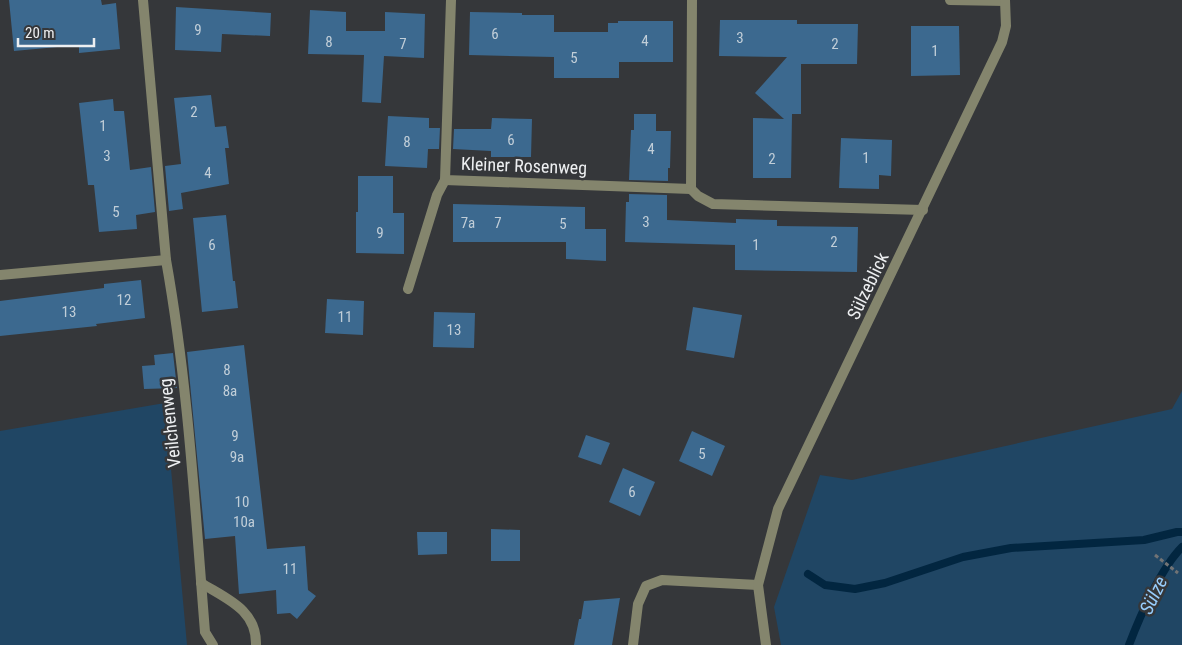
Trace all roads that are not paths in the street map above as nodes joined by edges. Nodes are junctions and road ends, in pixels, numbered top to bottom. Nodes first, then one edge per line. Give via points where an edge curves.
1 (143, 0) edge
2 (451, 0) edge
3 (692, 0) edge
4 (950, 0) edge
5 (1005, 1) edge
6 (445, 180) junction
7 (691, 189) junction
8 (923, 210) junction
9 (166, 260) junction
10 (0, 276) edge
11 (408, 289) dead end
12 (201, 583) junction
13 (758, 586) junction
14 (213, 645) edge
15 (256, 645) edge
16 (633, 645) edge
17 (766, 645) edge

1 - 9 street, Veilchenweg
2 - 6 street, Kleiner Rosenweg
3 - 7 street
4 - 5 street
5 - 8 street, Sülzeblick via 1006,26 1002,42
6 - 7 street, Kleiner Rosenweg
6 - 11 street via 437,195
7 - 8 street via 713,204
8 - 13 street, Sülzeblick via 778,509
9 - 10 street
9 - 12 street, Veilchenweg via 188,420
12 - 14 street, Veilchenweg via 205,632
12 - 15 street via 242,609 250,618 256,631
13 - 16 street via 662,580 646,586 638,604
13 - 17 street, Sülzeblick

